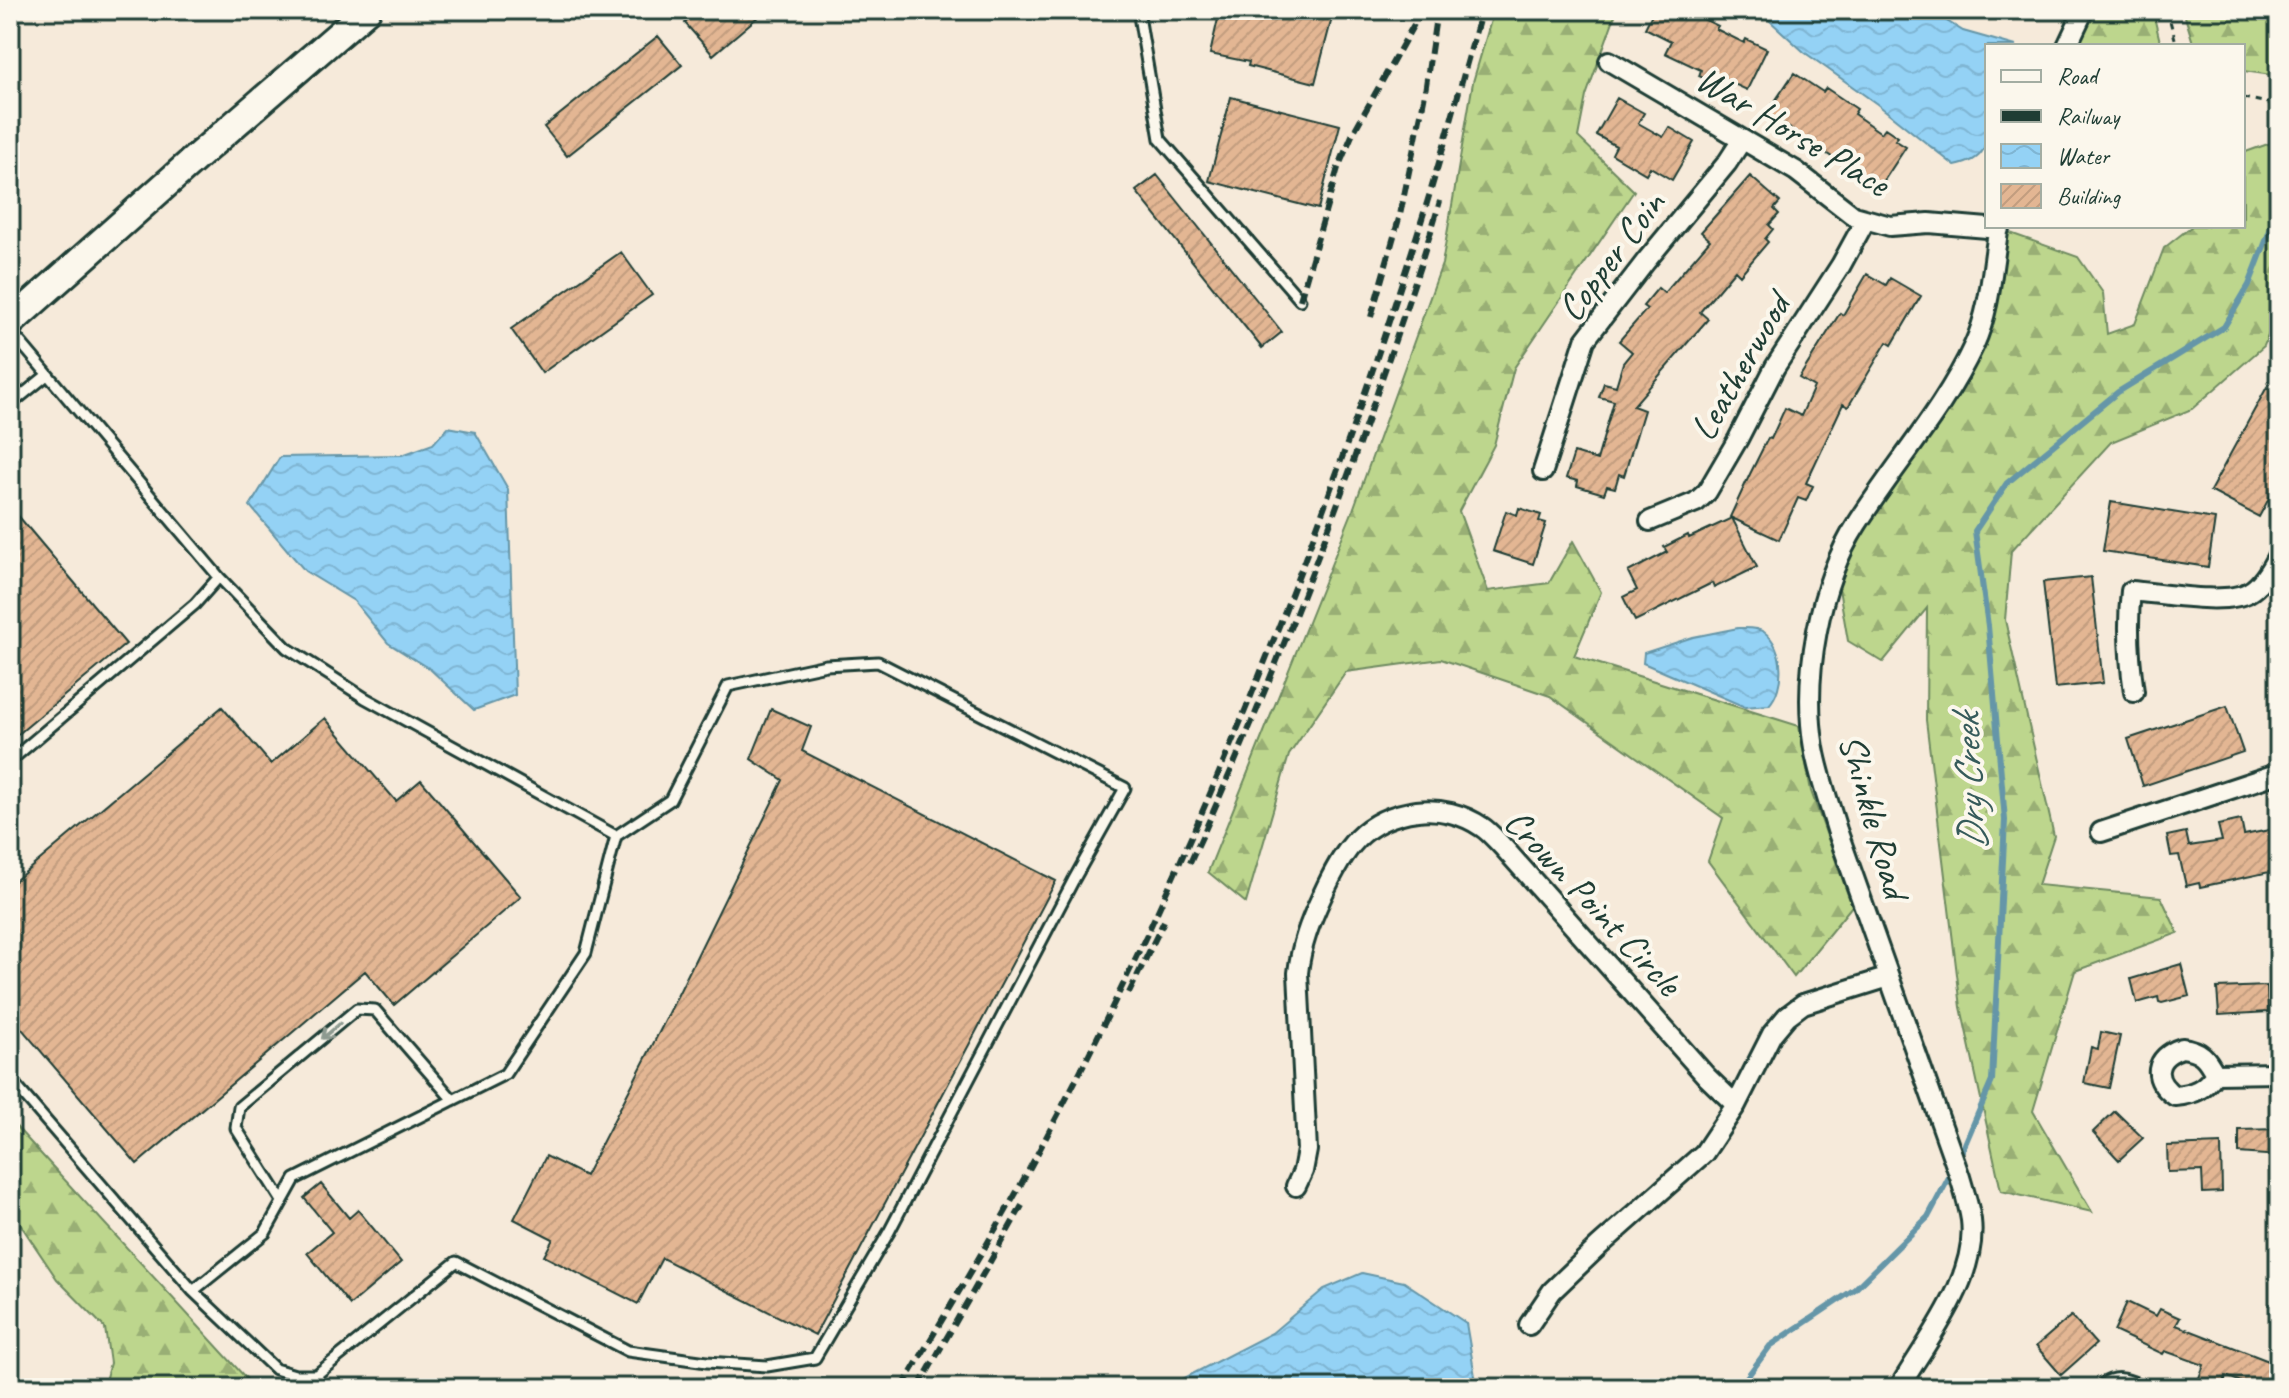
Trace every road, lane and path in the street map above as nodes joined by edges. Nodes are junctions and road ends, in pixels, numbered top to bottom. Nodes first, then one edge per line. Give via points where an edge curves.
1 (367, 10) edge
2 (1138, 10) edge
3 (2084, 10) edge
4 (2167, 10) edge
5 (2068, 44) edge
6 (2176, 44) edge
7 (1609, 61) dead end
8 (2245, 98) edge
9 (2279, 105) edge
10 (1742, 140) junction
11 (1865, 221) junction
12 (1985, 227) edge
13 (1999, 228) edge
14 (1300, 300) dead end
15 (10, 323) edge
16 (10, 330) edge
17 (47, 375) junction
18 (10, 405) edge
19 (1543, 471) dead end
20 (1650, 521) dead end
21 (2279, 553) edge
22 (219, 577) junction
23 (2134, 692) dead end
24 (10, 761) edge
25 (2279, 773) edge
26 (2101, 832) dead end
27 (616, 836) junction
28 (1889, 977) junction
29 (2279, 1073) edge
30 (2215, 1074) dead end
31 (10, 1079) edge
32 (453, 1100) junction
33 (1736, 1105) junction
34 (1296, 1186) dead end
35 (282, 1201) junction
36 (193, 1291) junction
37 (1529, 1325) dead end
38 (1899, 1388) edge
39 (2105, 1388) edge
40 (2136, 1388) edge

1 - 15 main road
2 - 14 lane via 1160,139
3 - 5 street
4 - 6 path
7 - 10 street, War Horse Place
8 - 9 path
10 - 11 street, War Horse Place
10 - 19 street, Copper Coin via 1585,340
11 - 12 street, War Horse Place
11 - 20 street, Leatherwood via 1775,367 1707,492
13 - 28 street, Shinkle Road via 1975,344 1952,389 1855,526 1835,566 1819,619 1812,677 1814,746 1837,830
16 - 17 lane
17 - 18 lane
17 - 22 lane
21 - 23 street via 2246,594 2222,599 2131,591 2129,659
22 - 24 lane via 195,604
22 - 27 lane via 287,648 365,698
25 - 26 street
27 - 32 lane via 586,953 505,1074
27 - 36 lane via 670,800 728,686 826,665 878,662 1125,788 889,1232 815,1358 767,1366 628,1351 456,1262 316,1375 295,1375 275,1369
28 - 33 street via 1803,1004 1787,1016 1772,1034
28 - 38 street, Shinkle Road via 1960,1177 1972,1242 1958,1290
29 - 30 street
31 - 36 lane
32 - 35 lane via 295,1179
32 -> 35 lane via 375,1010 357,1009 239,1107 236,1128
33 - 34 street, Crown Point Circle via 1482,827 1445,811 1397,814 1358,836 1343,853 1303,942 1298,973 1307,1150
33 - 37 street via 1704,1153 1562,1282
35 - 36 lane via 265,1233
39 - 40 street via 2112,1383

